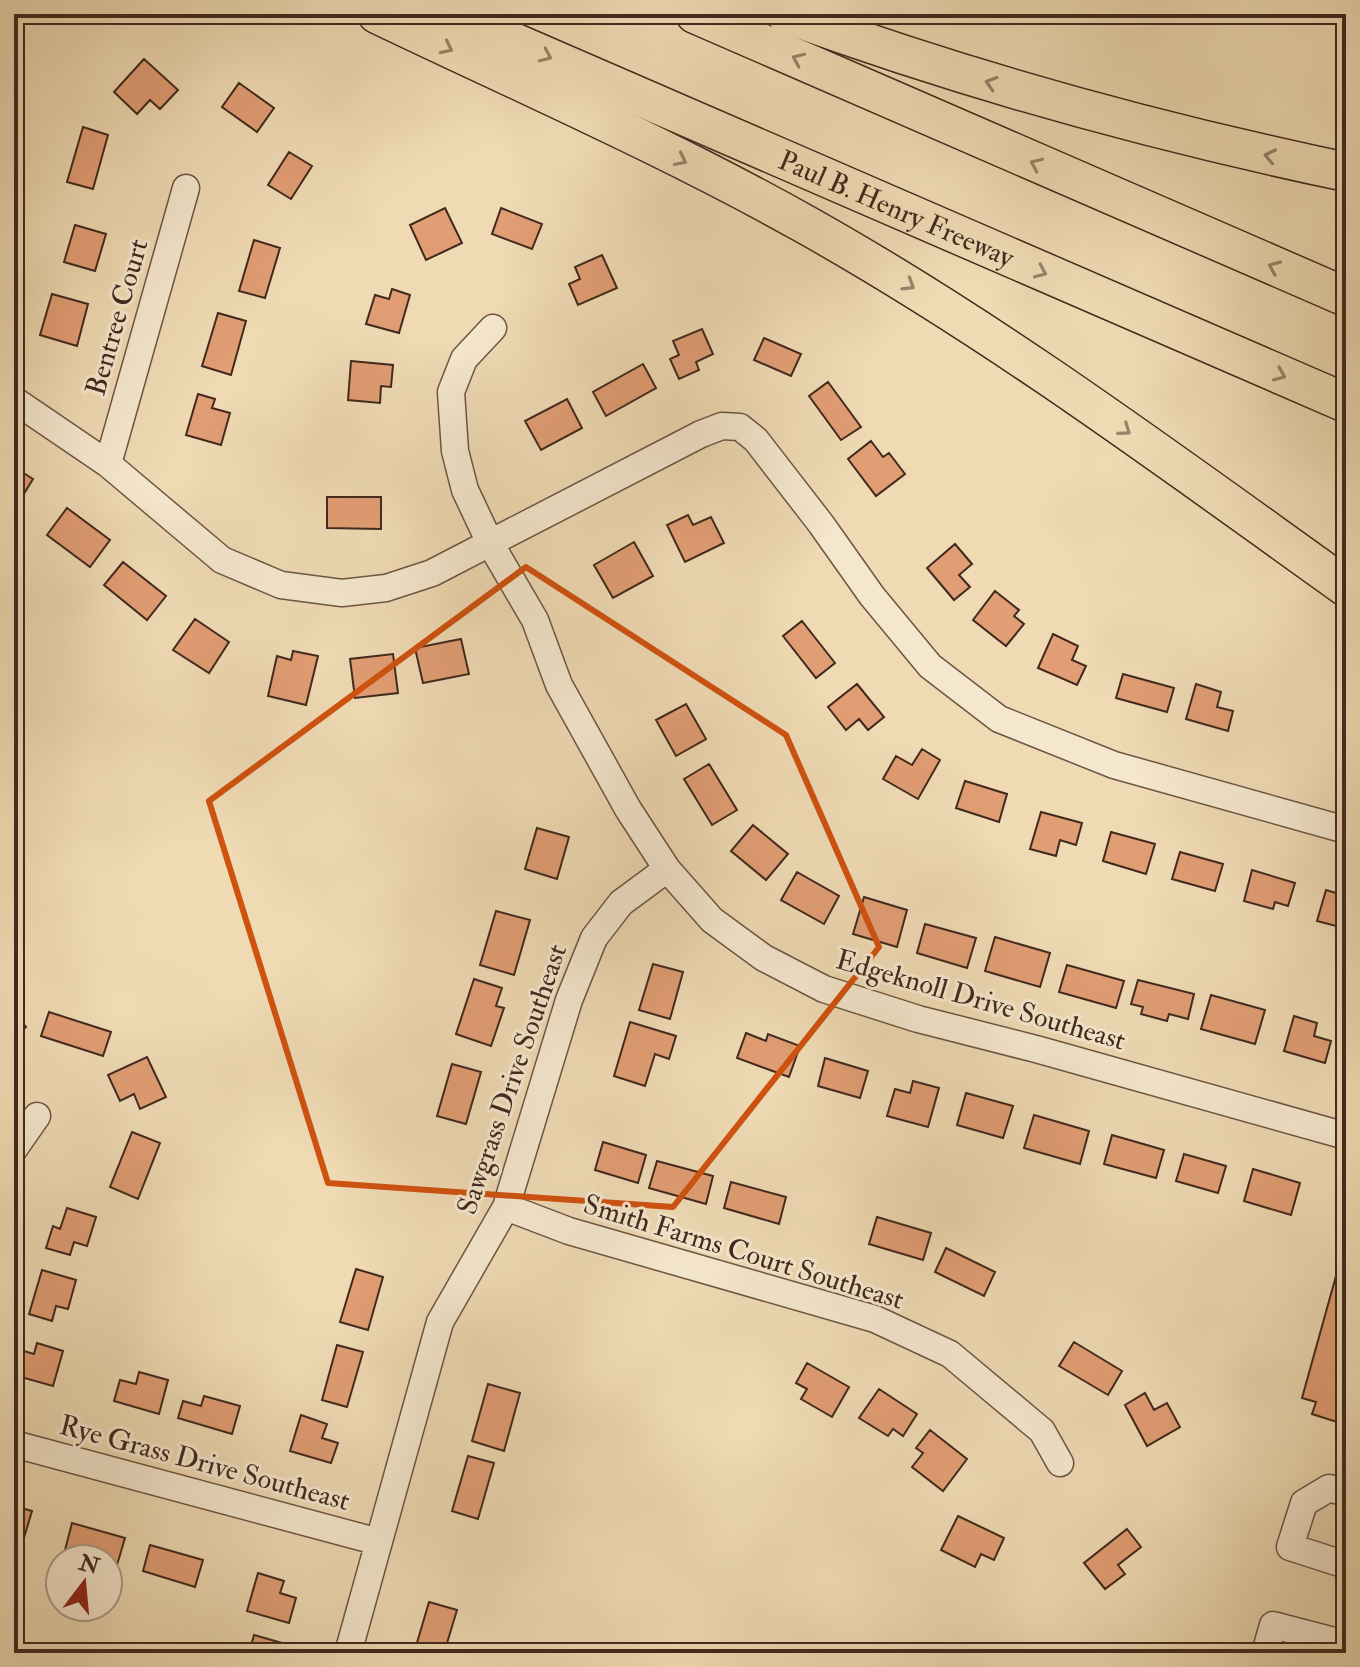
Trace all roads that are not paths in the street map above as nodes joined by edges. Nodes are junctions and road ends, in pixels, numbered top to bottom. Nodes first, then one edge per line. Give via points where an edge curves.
1 (377, 14) edge
2 (449, 14) edge
3 (695, 14) edge
4 (786, 14) edge
5 (1346, 172) edge
6 (186, 188) dead end
7 (1346, 297) edge
8 (493, 328) dead end
9 (14, 400) edge
10 (1346, 403) edge
11 (108, 464) junction
12 (490, 543) junction
13 (1346, 587) edge
14 (1346, 830) edge
15 (667, 869) junction
16 (37, 1116) dead end
17 (1346, 1136) edge
18 (14, 1149) edge
19 (506, 1207) junction
20 (14, 1444) edge
21 (1060, 1463) dead end
22 (1346, 1493) edge
23 (379, 1542) junction
24 (1346, 1565) edge
25 (1346, 1644) edge
26 (348, 1653) edge
27 (1265, 1653) edge

1 -> 13 highway via 729,183 850,250 967,321
2 -> 10 highway, Paul B. Henry Freeway
7 -> 3 highway
5 -> 4 highway via 1067,104
6 - 11 street, Bentree Court
8 - 12 street, Edgeknoll Drive Southeast via 464,359 451,392 455,451 465,490
9 - 11 street
11 - 12 street via 222,560 281,585 342,593 386,588 432,573
12 - 14 street via 701,434 722,426 740,427 756,440 930,666 999,719 1114,765
12 - 15 street, Edgeknoll Drive Southeast via 535,620 559,685
15 - 17 street, Edgeknoll Drive Southeast via 712,920 764,958 824,989
15 - 19 street, Sawgrass Drive Southeast via 621,903 594,938 569,1000
16 - 18 street
19 - 21 street, Smith Farms Court Southeast via 569,1231 875,1319 950,1354 1042,1431
19 - 23 street, Sawgrass Drive Southeast via 440,1322
20 - 23 street, Rye Grass Drive Southeast
22 - 24 street via 1329,1488 1304,1503 1290,1547
23 - 26 street, Sawgrass Drive Southeast
25 - 27 street via 1273,1625

